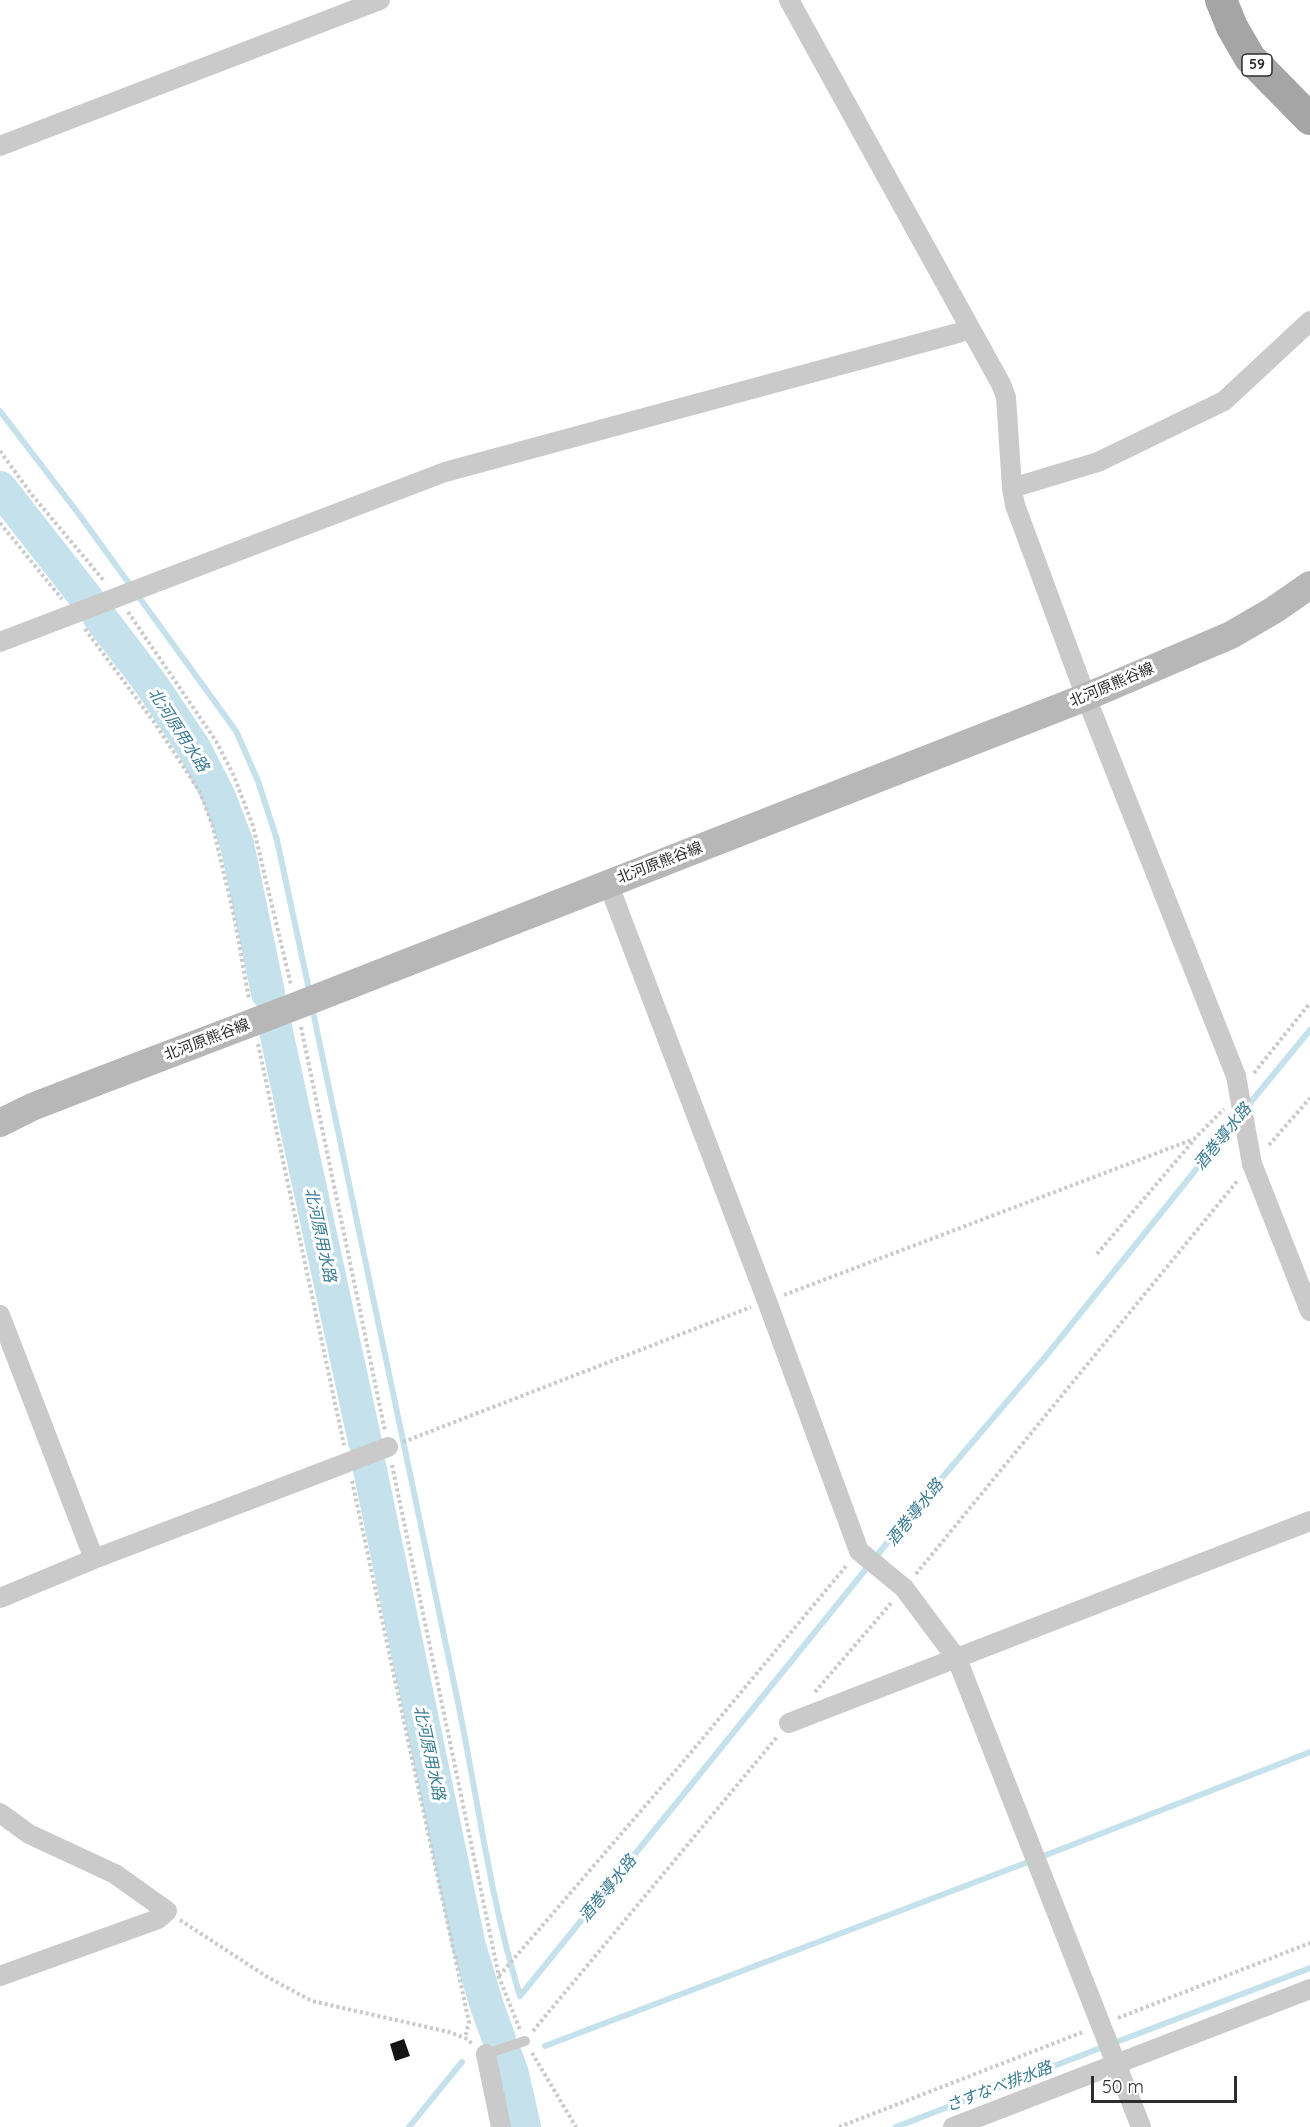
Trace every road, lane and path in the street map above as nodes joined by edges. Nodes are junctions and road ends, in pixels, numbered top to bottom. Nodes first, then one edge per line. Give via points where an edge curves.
1 (380, 0) edge
2 (789, 0) edge
3 (1221, 0) edge
4 (1306, 105) edge
5 (0, 146) edge
6 (1310, 321) edge
7 (970, 328) junction
8 (0, 451) edge
9 (1012, 488) junction
10 (0, 523) edge
11 (1310, 585) edge
12 (114, 597) junction
13 (77, 611) junction
14 (0, 642) edge
15 (1086, 697) junction
16 (608, 883) junction
17 (1310, 1003) edge
18 (296, 1006) junction
19 (254, 1022) junction
20 (1240, 1097) junction
21 (1310, 1098) edge
22 (0, 1122) edge
23 (1194, 1139) junction
24 (1252, 1164) junction
25 (1097, 1254) dead end
26 (767, 1301) junction
27 (1310, 1311) edge
28 (0, 1315) edge
29 (388, 1448) junction
30 (347, 1462) junction
31 (1310, 1521) edge
32 (859, 1551) junction
33 (93, 1559) junction
34 (904, 1588) junction
35 (0, 1598) edge
36 (957, 1659) junction
37 (789, 1723) junction
38 (0, 1813) edge
39 (167, 1911) junction
40 (1310, 1943) edge
41 (0, 1976) edge
42 (499, 1977) junction
43 (1310, 1989) edge
44 (1102, 2028) junction
45 (465, 2038) junction
46 (525, 2041) junction
47 (486, 2054) junction
48 (1117, 2065) junction
49 (501, 2127) edge
50 (576, 2127) edge
51 (838, 2127) edge
52 (953, 2127) edge
53 (1141, 2127) edge

1 - 5 street
2 - 7 street
3 - 4 main road, 59 via 1250,58
6 - 9 street via 1224,401 1098,462
7 - 9 street via 1006,397
7 - 12 street via 445,472
8 - 12 path
9 - 15 street via 1015,506
10 - 13 path
11 - 15 main road, 北河原熊谷線 via 1231,635
12 - 13 street
12 - 18 path via 216,741 234,776 253,826
13 - 14 street
13 - 19 path via 200,792 213,827 234,916
15 - 16 main road, 北河原熊谷線
15 - 20 street via 1236,1076
16 - 18 main road, 北河原熊谷線
16 - 26 street
17 - 20 path
18 - 19 main road, 北河原熊谷線
18 - 29 path
19 - 22 main road, 北河原熊谷線
19 - 30 path
20 - 23 path
20 - 24 street
21 - 24 path
23 - 25 path
23 - 26 path
24 - 27 street
24 - 34 path
26 - 29 path
26 - 32 street
28 - 33 street
29 - 30 street
29 - 42 path
30 - 33 street
30 - 45 path via 469,2022
31 - 36 street
32 - 34 street
32 - 42 path
33 - 35 street
34 - 36 street
34 - 37 path
36 - 37 street
36 - 44 street
37 - 46 path
38 - 39 street via 29,1834 115,1874
39 - 41 street via 158,1919
39 - 45 path via 269,1978 312,2001
40 - 44 path
42 - 46 path
43 - 48 street
44 - 48 street
44 - 51 path
45 - 47 path
46 - 47 lane
46 - 50 path
47 - 49 street
48 - 52 street
48 - 53 street

